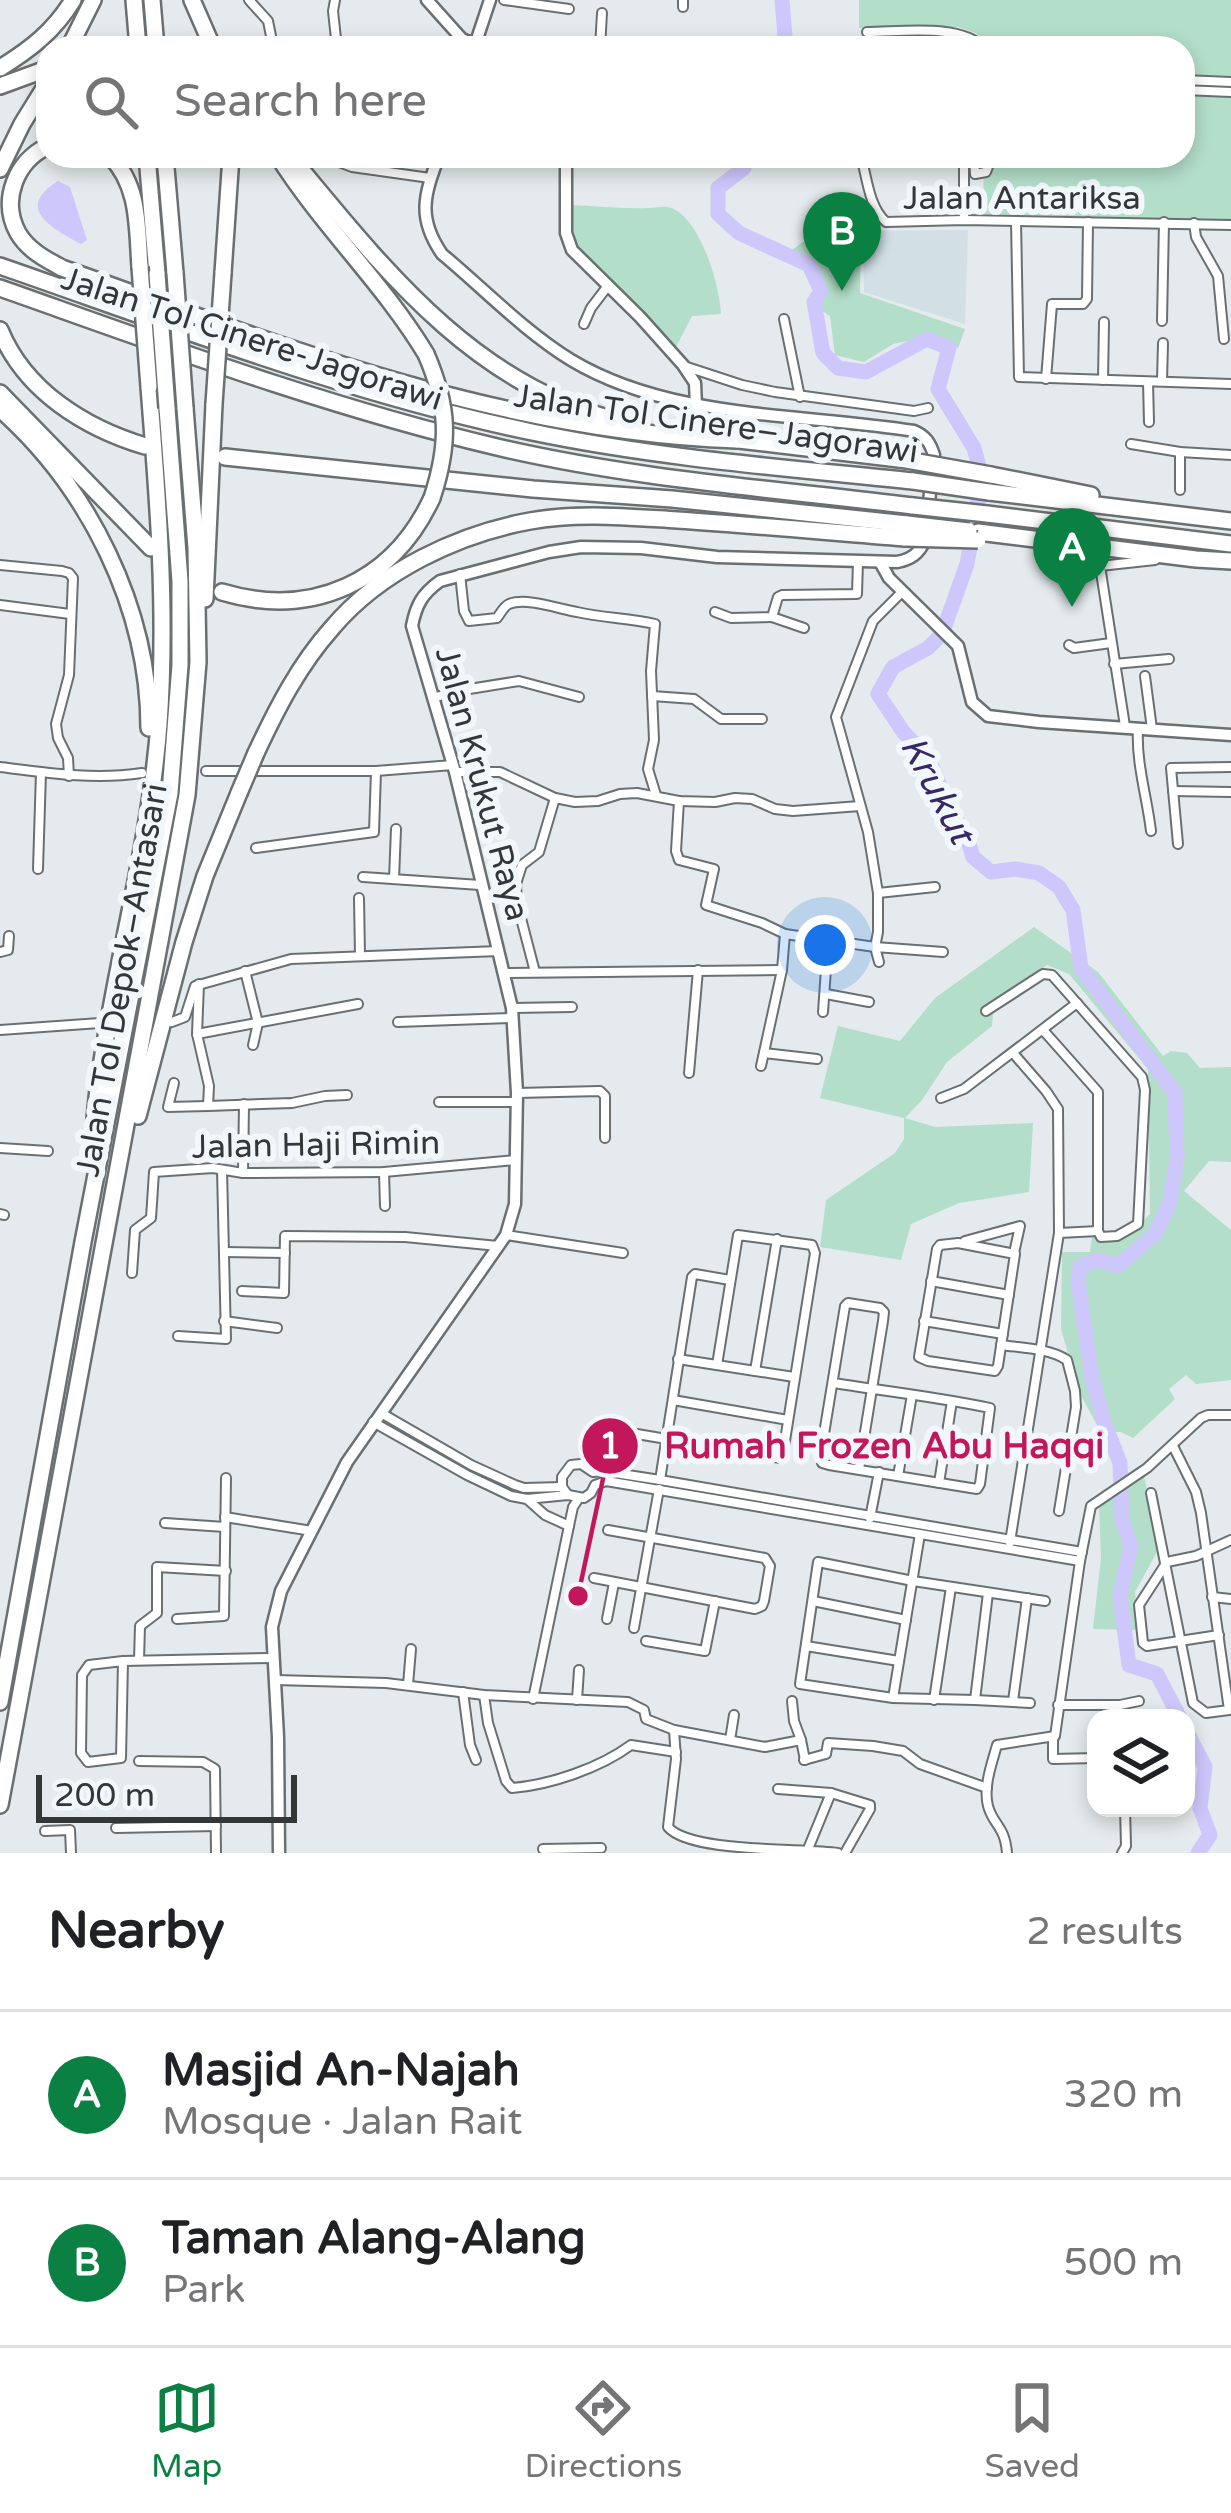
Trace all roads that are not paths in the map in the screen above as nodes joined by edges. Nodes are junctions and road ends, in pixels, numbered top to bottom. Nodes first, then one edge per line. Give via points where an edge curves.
1 (74, 0) edge
2 (94, 0) edge
3 (134, 0) edge
4 (152, 0) edge
5 (192, 0) edge
6 (249, 0) edge
7 (335, 0) edge
8 (427, 0) edge
9 (490, 0) edge
10 (504, 0) edge
11 (518, 2) edge
12 (568, 9) dead end
13 (602, 13) dead end
14 (867, 32) dead end
15 (45, 36) edge
16 (75, 36) edge
17 (137, 36) edge
18 (155, 36) edge
19 (208, 36) edge
20 (271, 36) edge
21 (336, 36) edge
22 (459, 36) edge
23 (481, 36) edge
24 (600, 36) edge
25 (969, 36) edge
26 (36, 45) edge
27 (0, 68) edge
28 (36, 78) edge
29 (1195, 80) edge
30 (1231, 82) edge
31 (0, 86) edge
32 (1195, 90) edge
33 (1231, 92) edge
34 (36, 93) edge
35 (36, 154) edge
36 (119, 168) edge
37 (147, 168) edge
38 (166, 168) edge
39 (230, 168) edge
40 (286, 168) edge
41 (300, 168) edge
42 (359, 168) edge
43 (434, 168) edge
44 (566, 168) edge
45 (864, 168) edge
46 (964, 168) edge
47 (0, 169) edge
48 (430, 178) junction
49 (964, 220) junction
50 (1016, 221) junction
51 (1088, 222) junction
52 (1164, 222) junction
53 (1194, 224) junction
54 (1231, 225) edge
55 (0, 266) edge
56 (149, 270) junction
57 (607, 287) junction
58 (0, 288) edge
59 (784, 319) dead end
60 (1162, 321) dead end
61 (1104, 322) dead end
62 (584, 324) dead end
63 (3, 336) edge
64 (1225, 339) dead end
65 (1162, 343) dead end
66 (682, 365) junction
67 (1046, 379) junction
68 (1103, 380) junction
69 (1148, 381) junction
70 (1162, 381) junction
71 (1231, 384) edge
72 (0, 393) edge
73 (800, 397) junction
74 (835, 401) junction
75 (871, 404) junction
76 (696, 406) junction
77 (928, 408) dead end
78 (0, 409) edge
79 (834, 420) junction
80 (1149, 422) dead end
81 (868, 424) junction
82 (737, 440) junction
83 (1131, 444) dead end
84 (145, 446) dead end
85 (1180, 452) junction
86 (1231, 455) edge
87 (225, 457) dead end
88 (990, 483) junction
89 (1180, 490) dead end
90 (914, 506) joint
91 (1231, 521) edge
92 (906, 531) junction
93 (1231, 544) edge
94 (151, 548) dead end
95 (1155, 560) dead end
96 (858, 561) junction
97 (1231, 561) edge
98 (880, 562) junction
99 (0, 565) edge
100 (460, 574) junction
101 (222, 592) dead end
102 (902, 592) junction
103 (0, 605) edge
104 (715, 611) dead end
105 (70, 614) junction
106 (772, 617) junction
107 (804, 628) dead end
108 (1111, 643) junction
109 (1069, 645) dead end
110 (1169, 659) dead end
111 (199, 662) junction
112 (1114, 664) junction
113 (1144, 676) dead end
114 (441, 696) junction
115 (579, 697) dead end
116 (652, 697) junction
117 (762, 719) dead end
118 (1131, 727) junction
119 (1152, 728) junction
120 (1231, 734) edge
121 (0, 767) edge
122 (1231, 767) edge
123 (456, 769) junction
124 (206, 771) dead end
125 (376, 771) junction
126 (41, 772) junction
127 (142, 773) dead end
128 (69, 776) junction
129 (1173, 791) junction
130 (1231, 792) edge
131 (656, 795) junction
132 (555, 798) junction
133 (679, 801) junction
134 (149, 803) junction
135 (860, 806) junction
136 (1135, 823) dead end
137 (396, 829) dead end
138 (1178, 844) dead end
139 (256, 848) dead end
140 (38, 869) dead end
141 (363, 877) dead end
142 (394, 879) junction
143 (480, 884) junction
144 (935, 887) dead end
145 (878, 893) junction
146 (359, 898) dead end
147 (785, 934) junction
148 (9, 936) dead end
149 (833, 942) junction
150 (874, 947) junction
151 (499, 951) junction
152 (0, 952) edge
153 (943, 952) dead end
154 (360, 956) junction
155 (879, 962) dead end
156 (698, 970) junction
157 (782, 970) junction
158 (245, 971) junction
159 (531, 972) junction
160 (504, 974) junction
161 (199, 984) junction
162 (826, 994) junction
163 (869, 1002) dead end
164 (358, 1004) dead end
165 (1077, 1004) junction
166 (572, 1007) dead end
167 (516, 1011) junction
168 (986, 1011) dead end
169 (823, 1012) dead end
170 (172, 1022) dead end
171 (398, 1022) dead end
172 (100, 1023) tunnel mouth
173 (258, 1023) junction
174 (0, 1030) edge
175 (1043, 1030) junction
176 (197, 1034) junction
177 (253, 1045) dead end
178 (764, 1053) junction
179 (1013, 1054) junction
180 (817, 1059) dead end
181 (761, 1066) dead end
182 (689, 1073) dead end
183 (174, 1083) dead end
184 (347, 1095) dead end
185 (517, 1098) junction
186 (941, 1098) dead end
187 (440, 1102) dead end
188 (244, 1104) junction
189 (208, 1106) junction
190 (605, 1138) dead end
191 (0, 1148) edge
192 (48, 1151) dead end
193 (516, 1160) junction
194 (221, 1170) junction
195 (384, 1172) junction
196 (243, 1173) junction
197 (385, 1206) dead end
198 (1098, 1232) junction
199 (1059, 1233) junction
200 (106, 1234) junction
201 (506, 1235) junction
202 (777, 1239) junction
203 (83, 1242) junction
204 (958, 1243) junction
205 (498, 1246) junction
206 (224, 1252) junction
207 (285, 1253) junction
208 (623, 1253) dead end
209 (1014, 1253) junction
210 (132, 1273) dead end
211 (730, 1280) junction
212 (931, 1280) junction
213 (242, 1291) dead end
214 (1009, 1294) junction
215 (224, 1321) junction
216 (924, 1321) junction
217 (278, 1328) dead end
218 (1003, 1334) junction
219 (178, 1336) dead end
220 (1001, 1345) junction
221 (1041, 1350) junction
222 (679, 1359) junction
223 (717, 1365) junction
224 (755, 1371) junction
225 (794, 1377) junction
226 (833, 1383) junction
227 (872, 1389) junction
228 (912, 1395) junction
229 (673, 1400) junction
230 (952, 1401) junction
231 (1231, 1415) edge
232 (376, 1417) junction
233 (788, 1420) junction
234 (625, 1432) dead end
235 (666, 1440) junction
236 (1173, 1446) junction
237 (859, 1469) junction
238 (593, 1472) junction
239 (879, 1472) junction
240 (898, 1476) junction
241 (226, 1478) dead end
242 (939, 1483) junction
243 (596, 1485) junction
244 (659, 1485) junction
245 (524, 1488) junction
246 (1151, 1492) dead end
247 (571, 1497) junction
248 (524, 1499) junction
249 (1059, 1511) dead end
250 (870, 1521) junction
251 (225, 1522) junction
252 (165, 1523) dead end
253 (569, 1526) junction
254 (921, 1529) junction
255 (608, 1530) dead end
256 (314, 1531) junction
257 (650, 1538) junction
258 (1231, 1540) edge
259 (1010, 1544) junction
260 (1206, 1552) junction
261 (1081, 1556) junction
262 (1167, 1562) junction
263 (226, 1570) junction
264 (594, 1578) dead end
265 (913, 1581) junction
266 (614, 1582) junction
267 (951, 1587) junction
268 (640, 1588) junction
269 (988, 1592) junction
270 (1212, 1597) junction
271 (1028, 1598) junction
272 (1231, 1599) edge
273 (715, 1601) junction
274 (812, 1601) junction
275 (1045, 1601) dead end
276 (177, 1618) dead end
277 (607, 1619) dead end
278 (906, 1619) junction
279 (634, 1628) dead end
280 (1219, 1635) junction
281 (646, 1640) dead end
282 (1181, 1641) junction
283 (806, 1646) junction
284 (411, 1648) dead end
285 (272, 1658) junction
286 (123, 1660) junction
287 (139, 1660) junction
288 (899, 1661) junction
289 (579, 1670) dead end
290 (274, 1680) junction
291 (407, 1685) junction
292 (463, 1692) junction
293 (484, 1696) junction
294 (893, 1698) junction
295 (533, 1699) junction
296 (577, 1700) junction
297 (934, 1700) junction
298 (975, 1700) junction
299 (792, 1701) dead end
300 (1013, 1701) junction
301 (1139, 1701) dead end
302 (0, 1702) edge
303 (1030, 1703) dead end
304 (1057, 1705) junction
305 (734, 1715) dead end
306 (674, 1730) junction
307 (1053, 1738) junction
308 (730, 1740) junction
309 (801, 1740) junction
310 (676, 1752) junction
311 (1087, 1758) edge
312 (476, 1760) dead end
313 (139, 1761) dead end
314 (987, 1788) junction
315 (778, 1790) dead end
316 (831, 1793) junction
317 (0, 1805) edge
318 (1125, 1817) edge
319 (217, 1826) junction
320 (116, 1828) dead end
321 (45, 1831) dead end
322 (601, 1848) dead end
323 (543, 1849) dead end
324 (705, 1849) edge
325 (808, 1849) junction
326 (568, 1851) edge
327 (71, 1853) edge
328 (216, 1853) edge
329 (279, 1853) edge
330 (842, 1853) edge
331 (1007, 1853) edge
332 (1122, 1853) edge

1 - 15 highway
2 - 16 highway
3 - 17 highway
4 - 18 highway
5 - 19 highway
6 - 20 street
7 - 21 street
8 - 22 street
9 - 23 street
10 - 11 street
11 - 12 street
13 - 24 street
14 - 25 street
26 - 27 highway
28 - 31 highway
29 - 30 street
32 - 33 street
34 - 47 highway
35 - 82 highway via 16,174 10,208 34,253 62,268 395,382 578,424
36 - 56 highway
37 - 56 highway, Jalan Tol Depok–Antasari
38 - 111 highway, Jalan Tol Depok–Antasari, bridge
39 - 111 highway, bridge
40 - 101 highway, bridge via 426,354 444,410 442,468 422,520 398,552 351,585 286,602
41 - 82 highway via 418,305 511,374 609,418
42 - 48 street
43 - 48 street
44 - 57 street via 572,250
45 - 49 street, Jalan Antariksa via 881,220
46 - 49 street
48 - 76 street via 424,222 442,254 548,345 625,386
49 - 50 street, Jalan Antariksa
50 - 51 street, Jalan Antariksa
50 - 67 street via 1019,377
51 - 52 street, Jalan Antariksa
51 - 67 street via 1087,299 1052,304
52 - 53 street, Jalan Antariksa
52 - 60 street
53 - 54 street, Jalan Antariksa
53 - 64 street via 1218,276
55 - 88 highway, Jalan Tol Cinere–Jagorawi, bridge via 322,378 534,433 914,482
56 - 134 highway, bridge via 164,628
56 - 203 highway, Jalan Tol Depok–Antasari, bridge via 167,408 181,665 163,836
57 - 62 street
57 - 66 street
58 - 90 highway, Jalan Tol Cinere-Jagorawi via 309,396 502,448
59 - 73 street
61 - 68 street
63 - 84 highway via 57,403
65 - 70 street
66 - 73 street
66 - 76 street via 695,382
67 - 68 street
68 - 69 street
69 - 70 street
69 - 80 street
70 - 71 street
72 - 94 highway
73 - 74 street
74 - 75 street
74 - 79 street
75 - 77 street
75 - 81 street
76 - 79 street
78 - 134 highway via 85,510 130,609 149,716
79 - 81 street
81 - 98 street via 922,434 934,454 921,550
82 - 88 highway, bridge via 907,460
83 - 85 street
85 - 86 street
85 - 89 street
87 - 92 highway via 672,499
88 - 91 highway
90 - 93 highway, Jalan Tol Cinere–Jagorawi, bridge
92 - 97 highway, bridge
92 - 200 highway, bridge via 608,516 530,521 446,546 368,593 306,659 278,706 205,876
95 - 108 street via 1100,566
96 - 98 street, Jalan Krukut Raya
96 - 100 street, Jalan Krukut Raya via 581,547
96 - 106 street via 857,594 780,596
98 - 102 street
99 - 105 street via 69,573
100 - 114 street, Jalan Krukut Raya via 426,591 412,626
100 - 116 street via 469,621 497,618 508,604 542,604 655,624
102 - 118 street via 954,642 972,702 988,716
102 - 135 street via 873,621 836,717
103 - 105 street
104 - 106 street
105 - 128 street via 69,675 56,724
106 - 107 street
108 - 109 street
108 - 112 street
110 - 112 street
111 - 200 highway, Jalan Tol Depok–Antasari via 181,837
112 - 118 street
113 - 119 street
114 - 115 street via 520,681
114 - 123 street, Jalan Krukut Raya
116 - 117 street via 694,699 721,719
116 - 131 street via 648,769
118 - 119 street
118 - 136 street via 1151,826
119 - 120 street
121 - 126 street
122 - 129 street via 1172,768
123 - 125 street
123 - 132 street via 508,775
123 - 143 street, Jalan Krukut Raya
124 - 125 street
125 - 139 street via 374,832
126 - 128 street
126 - 140 street
127 - 128 street
129 - 130 street
129 - 138 street
131 - 132 street
131 - 133 street
132 - 159 street via 539,852 522,865 516,884
133 - 135 street via 752,800 793,812
133 - 147 street via 680,860 714,869 706,904
134 - 203 highway via 100,1075
135 - 145 street
137 - 142 street
141 - 142 street
142 - 143 street
143 - 151 street, Jalan Krukut Raya
144 - 145 street
145 - 150 street
146 - 154 street
147 - 149 street
147 - 157 street
148 - 152 street
149 - 150 street
149 - 162 street
150 - 153 street
150 - 155 street
151 - 154 street
151 - 160 street, Jalan Krukut Raya
154 - 158 street via 291,958
156 - 157 street
156 - 159 street
156 - 182 street
157 - 178 street
158 - 161 street
158 - 173 street
159 - 160 street
160 - 167 street, Jalan Krukut Raya
161 - 170 street via 185,1017
161 - 176 street
162 - 163 street
162 - 169 street
164 - 173 street
165 - 168 street via 1046,974
165 - 175 street
165 - 198 street via 1145,1090 1138,1224 1117,1236
166 - 167 street
167 - 171 street
167 - 185 street, Jalan Krukut Raya
172 - 174 street
173 - 176 street
173 - 177 street
175 - 179 street
175 - 198 street via 1098,1092
176 - 189 street
178 - 180 street
178 - 181 street
179 - 186 street
179 - 199 street via 1058,1109
183 - 189 street via 168,1107
184 - 188 street
185 - 187 street
185 - 190 street via 600,1091
185 - 193 street, Jalan Krukut Raya
188 - 189 street
188 - 196 street
191 - 192 street
193 - 195 street, Jalan Haji Rimin
193 - 201 street, Jalan Krukut Raya
194 - 196 street, Jalan Haji Rimin
194 - 206 street
194 - 210 street, Jalan Haji Rimin via 154,1172 151,1218 135,1230
195 - 196 street, Jalan Haji Rimin
195 - 197 street
198 - 199 street
199 - 221 street
200 - 317 highway, Jalan Tol Depok–Antasari
201 - 205 street, Jalan Krukut Raya
201 - 208 street
202 - 211 street via 738,1234
202 - 224 street
202 - 225 street via 815,1250
203 - 302 highway, Jalan Tol Depok–Antasari
204 - 209 street
204 - 209 street via 1020,1226
204 - 212 street via 938,1246
205 - 207 street via 285,1236
205 - 232 street, Jalan Krukut Raya
206 - 207 street
206 - 215 street
207 - 213 street via 284,1293
209 - 214 street
211 - 222 street via 692,1277
211 - 223 street
212 - 214 street
212 - 216 street
214 - 218 street
215 - 217 street
215 - 219 street via 226,1339
216 - 218 street
216 - 220 street via 922,1360 992,1372
218 - 220 street
220 - 221 street
221 - 249 street via 1067,1360 1075,1391
221 - 259 street
222 - 223 street
222 - 229 street
223 - 224 street
224 - 225 street
225 - 233 street
226 - 227 street
226 - 227 street via 845,1306 880,1308
226 - 237 street via 820,1458
227 - 228 street
227 - 237 street
228 - 230 street
228 - 240 street
229 - 233 street
229 - 235 street
230 - 242 street
230 - 242 street via 990,1408 980,1484
231 - 236 street via 1201,1418
232 - 245 street
232 - 248 street via 467,1475
232 - 256 street, Jalan Krukut Raya
233 - 235 street via 780,1458
234 - 235 street
235 - 244 street
236 - 260 street via 1196,1492
236 - 261 street via 1091,1506
237 - 239 street
238 - 243 street
238 - 244 street
238 - 247 street via 581,1464 564,1472
239 - 240 street
239 - 250 street
240 - 242 street
241 - 251 street
243 - 244 street
243 - 247 street via 588,1496
244 - 250 street
244 - 257 street
245 - 247 street
245 - 248 street
246 - 262 street
247 - 248 street
247 - 253 street
248 - 253 street
250 - 254 street
251 - 252 street
251 - 256 street
251 - 263 street
253 - 295 street
254 - 259 street
254 - 265 street
255 - 257 street
256 - 285 street, Jalan Krukut Raya via 281,1592
257 - 268 street
257 - 273 street via 769,1560 763,1606
258 - 260 street
259 - 261 street
260 - 262 street
260 - 270 street
261 - 304 street
262 - 282 street
262 - 282 street via 1139,1605 1143,1643
263 - 276 street via 223,1617
263 - 287 street via 158,1567 158,1613 140,1626
264 - 266 street
265 - 267 street
265 - 274 street via 818,1562
265 - 278 street
266 - 268 street
266 - 277 street
267 - 269 street
267 - 297 street
268 - 273 street
268 - 279 street
269 - 271 street
269 - 298 street
270 - 272 street
270 - 280 street
271 - 275 street
271 - 300 street
273 - 281 street via 706,1651
274 - 278 street
274 - 283 street
278 - 288 street
280 - 282 street
280 - 282 street via 1229,1710 1206,1713 1192,1703
283 - 288 street
283 - 294 street via 801,1684
284 - 291 street
285 - 287 street
285 - 290 street, Jalan Krukut Raya
286 - 286 street via 93,1663 82,1675 88,1762 123,1754
286 - 287 street
288 - 294 street
289 - 296 street
290 - 291 street
290 - 329 street, Jalan Krukut Raya
291 - 292 street
292 - 293 street
292 - 312 street
293 - 295 street
293 - 310 street via 512,1788 610,1761 632,1745
294 - 297 street
295 - 296 street
296 - 306 street via 628,1702
297 - 298 street
298 - 300 street
299 - 309 street
300 - 303 street
301 - 304 street
304 - 307 street
305 - 308 street
306 - 308 street
306 - 310 street
307 - 311 street via 1053,1759
307 - 314 street via 997,1745
308 - 309 street via 765,1747
309 - 314 street via 803,1760 826,1754 828,1743 873,1746
310 - 324 street via 668,1827
313 - 319 street via 210,1764
314 - 331 street
315 - 316 street
316 - 325 street
316 - 330 street via 871,1807
318 - 332 street
319 - 320 street
319 - 328 street
321 - 327 street via 70,1830
322 - 326 street
323 - 326 street
324 - 325 street
325 - 330 street

